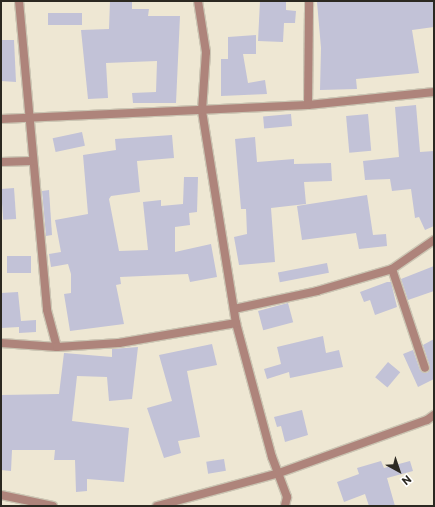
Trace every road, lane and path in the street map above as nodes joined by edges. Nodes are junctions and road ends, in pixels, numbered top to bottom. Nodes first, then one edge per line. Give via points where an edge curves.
1 (19, 1) edge
2 (198, 1) edge
3 (309, 1) edge
4 (434, 92) edge
5 (308, 105) junction
6 (202, 111) junction
7 (28, 118) junction
8 (1, 119) edge
9 (32, 161) junction
10 (1, 162) edge
11 (434, 240) edge
12 (392, 269) junction
13 (234, 309) junction
14 (236, 323) junction
15 (1, 343) edge
16 (57, 347) junction
17 (425, 368) dead end
18 (432, 418) edge
19 (279, 473) junction
20 (1, 495) edge
21 (53, 506) edge
22 (157, 506) edge
23 (285, 506) edge

1 - 7 street
2 - 6 street via 206,52
3 - 5 street
4 - 5 street
5 - 6 street
6 - 7 street
6 - 13 street
7 - 8 street
7 - 9 street
9 - 10 street
9 - 16 street via 47,310
11 - 12 street
12 - 13 street via 317,291
12 - 17 street
13 - 14 street
14 - 16 street via 119,342
14 - 19 street
15 - 16 street
18 - 19 street
19 - 22 street
19 - 23 street via 287,497
20 - 21 street

